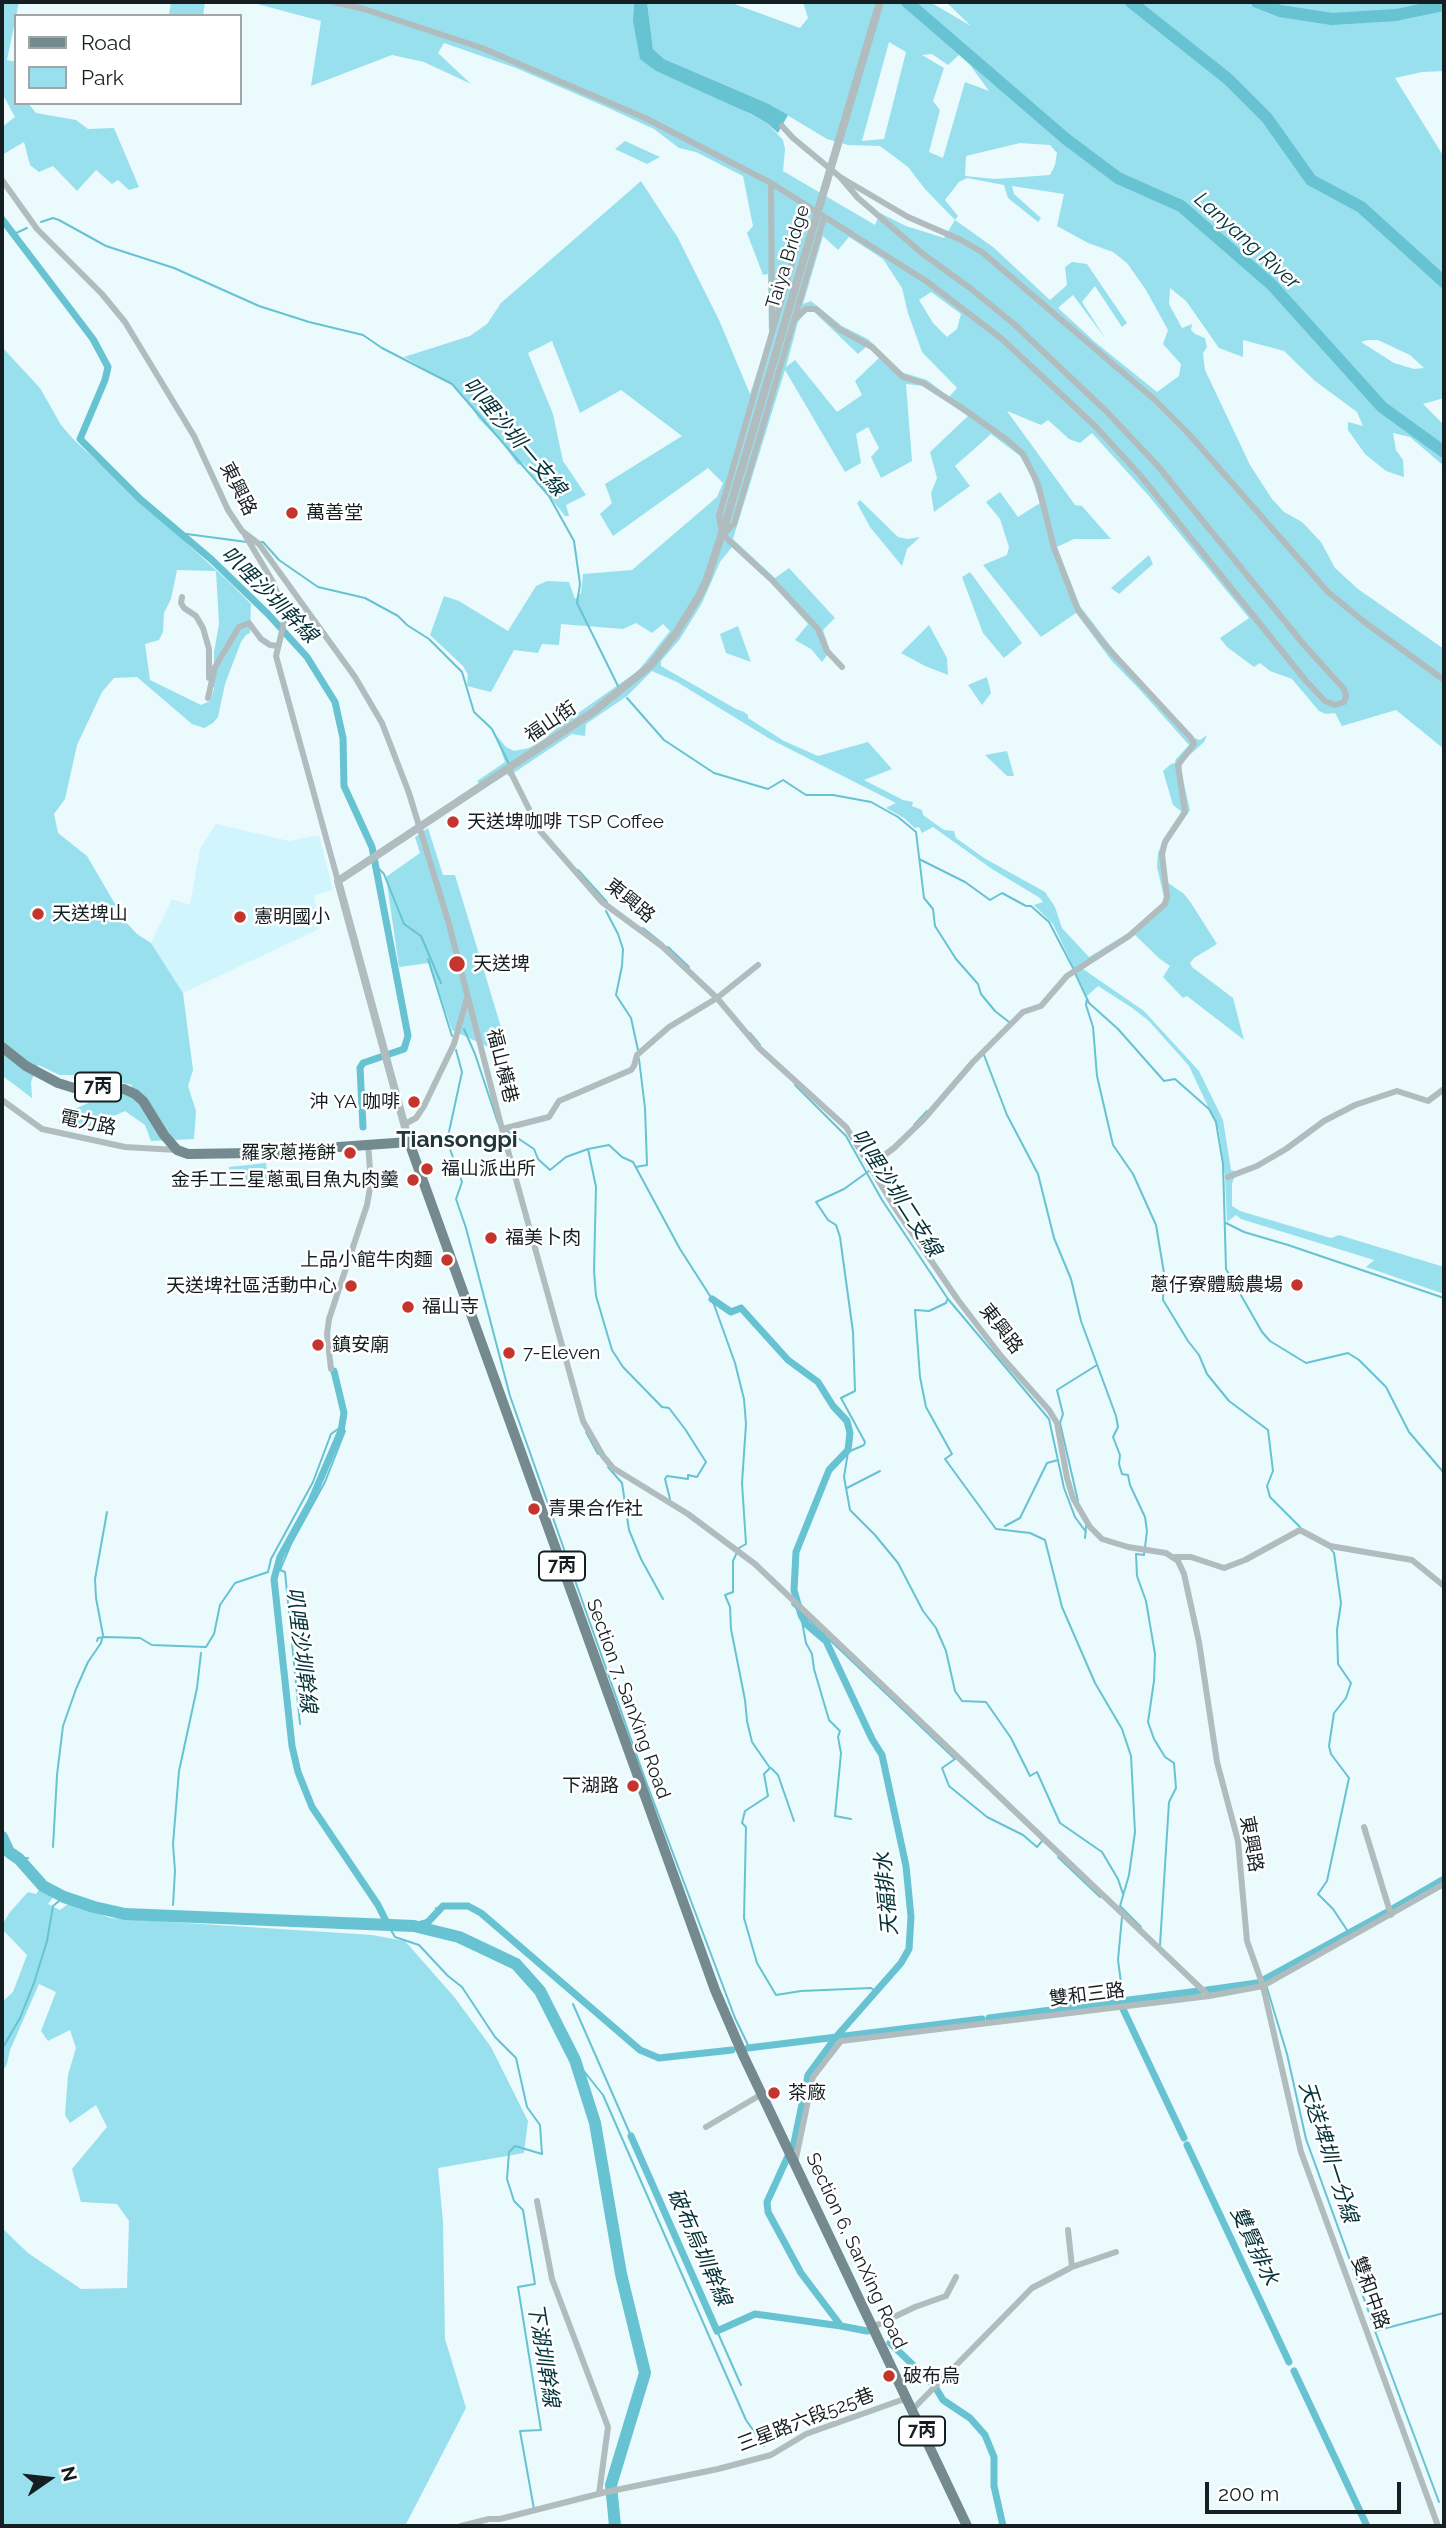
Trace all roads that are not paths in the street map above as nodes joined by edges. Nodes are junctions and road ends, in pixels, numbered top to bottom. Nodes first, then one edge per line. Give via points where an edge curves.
1 (334, 2) edge
2 (880, 2) edge
3 (782, 126) dead end
4 (840, 177) junction
5 (2, 180) edge
6 (771, 183) junction
7 (808, 208) junction
8 (824, 218) junction
9 (794, 320) junction
10 (772, 336) junction
11 (726, 521) joint
12 (243, 531) junction
13 (723, 535) junction
14 (182, 597) dead end
15 (278, 646) junction
16 (842, 667) dead end
17 (1444, 680) edge
18 (210, 687) junction
19 (208, 698) dead end
20 (509, 769) junction
21 (418, 827) junction
22 (338, 881) junction
23 (758, 965) dead end
24 (467, 996) junction
25 (717, 998) junction
26 (460, 1023) junction
27 (475, 1028) junction
28 (2, 1047) edge
29 (1444, 1090) edge
30 (2, 1100) edge
31 (405, 1125) junction
32 (502, 1129) junction
33 (410, 1142) junction
34 (368, 1144) junction
35 (177, 1150) junction
36 (870, 1166) junction
37 (1228, 1177) dead end
38 (331, 1369) dead end
39 (1175, 1557) junction
40 (1444, 1586) edge
41 (1364, 1827) dead end
42 (1444, 1884) edge
43 (1390, 1911) junction
44 (1262, 1982) junction
45 (715, 1990) joint
46 (1204, 1991) junction
47 (762, 2094) junction
48 (706, 2127) dead end
49 (795, 2163) junction
50 (537, 2200) dead end
51 (1068, 2230) dead end
52 (1116, 2252) dead end
53 (1072, 2267) junction
54 (956, 2277) dead end
55 (874, 2331) junction
56 (906, 2398) junction
57 (912, 2410) junction
58 (603, 2493) junction
59 (461, 2526) edge
60 (967, 2526) edge
61 (1438, 2526) edge

1 - 6 street via 482,48 645,118
2 - 11 street, Taiya Bridge, bridge
3 - 4 street
4 - 8 street via 923,254 1014,324 1107,411 1344,689 1344,702 1325,701 1306,681 1140,475 1045,378 926,281
4 - 17 street via 908,217 982,252 1156,400 1328,592
5 - 12 street, 東興路 via 37,229 125,322 194,436 228,510
6 - 7 street
6 - 10 street
7 - 8 street
7 - 10 street, 福山街
8 - 9 street, 福山街
9 - 13 street, 福山街 via 734,524
9 - 36 street via 806,309 816,309 839,329 872,347 903,377 923,383 968,412 1027,459 1078,610 1194,744 1178,765 1186,808 1163,848 1167,897 1163,907 1129,936 1067,976 1041,1006 1023,1012 924,1119
10 - 13 street, 福山街 via 719,516
11 - 13 street, 福山街
12 - 15 street via 284,612
12 - 21 street, 東興路 via 259,544 366,694 410,793
13 - 16 street via 818,629 827,651
13 - 20 street, 福山街 via 699,596 651,665 600,707
14 - 18 street via 184,608 203,628
15 - 18 street via 261,639 249,623 239,627 215,667
15 - 22 street via 276,656
18 - 19 street
20 - 21 street, 福山街
20 - 25 street, 東興路 via 540,831 593,892 663,947
21 - 22 street, 福山街
21 - 24 street, 福山橫巷
22 - 31 street
23 - 25 street
24 - 26 street
24 - 27 street, 福山橫巷
25 - 32 street via 669,1027 636,1055 631,1070 559,1101 549,1117
25 - 36 street, 東興路 via 760,1048 846,1128
26 - 27 street
26 - 31 street via 424,1106
27 - 32 street, 福山橫巷
28 - 35 main road, 7丙 via 58,1083 135,1094
29 - 37 street via 1428,1101 1397,1091 1355,1105 1257,1166
30 - 35 street, 電力路 via 42,1129 125,1147
31 - 33 street
32 - 46 street, 福山橫巷 via 583,1421 613,1468 723,1538 800,1606
33 - 34 main road
33 - 45 main road, Section 7, SanXing Road / 7丙
34 - 35 main road via 214,1155
34 - 38 street via 368,1205 329,1319
36 - 39 street, 東興路 via 958,1300 1057,1423 1073,1498 1090,1527 1113,1543
39 - 40 street via 1191,1557 1224,1568 1300,1530 1330,1546 1412,1560
39 - 44 street, 東興路 via 1184,1574 1217,1762 1238,1841 1247,1941
41 - 43 street
42 - 43 street, 雙和三路
43 - 44 street, 雙和三路
44 - 46 street, 雙和三路
44 - 61 street, 雙和中路 via 1301,2152
45 - 47 main road, Section 6, SanXing Road / 7丙
46 - 49 street, 雙和三路 via 841,2041 813,2077
47 - 48 street
47 - 49 main road, Section 6, SanXing Road / 7丙
49 - 55 main road, Section 6, SanXing Road / 7丙
50 - 58 street via 552,2279 608,2427
51 - 53 street
52 - 53 street
53 - 57 street via 1032,2288
54 - 55 street via 946,2296 915,2307
55 - 56 main road, Section 6, SanXing Road / 7丙
56 - 57 main road, Section 6, SanXing Road / 7丙
56 - 58 street, 三星路六段525巷 via 806,2434 771,2455
57 - 60 main road, Section 6, SanXing Road / 7丙
58 - 59 street, 三星路六段525巷

